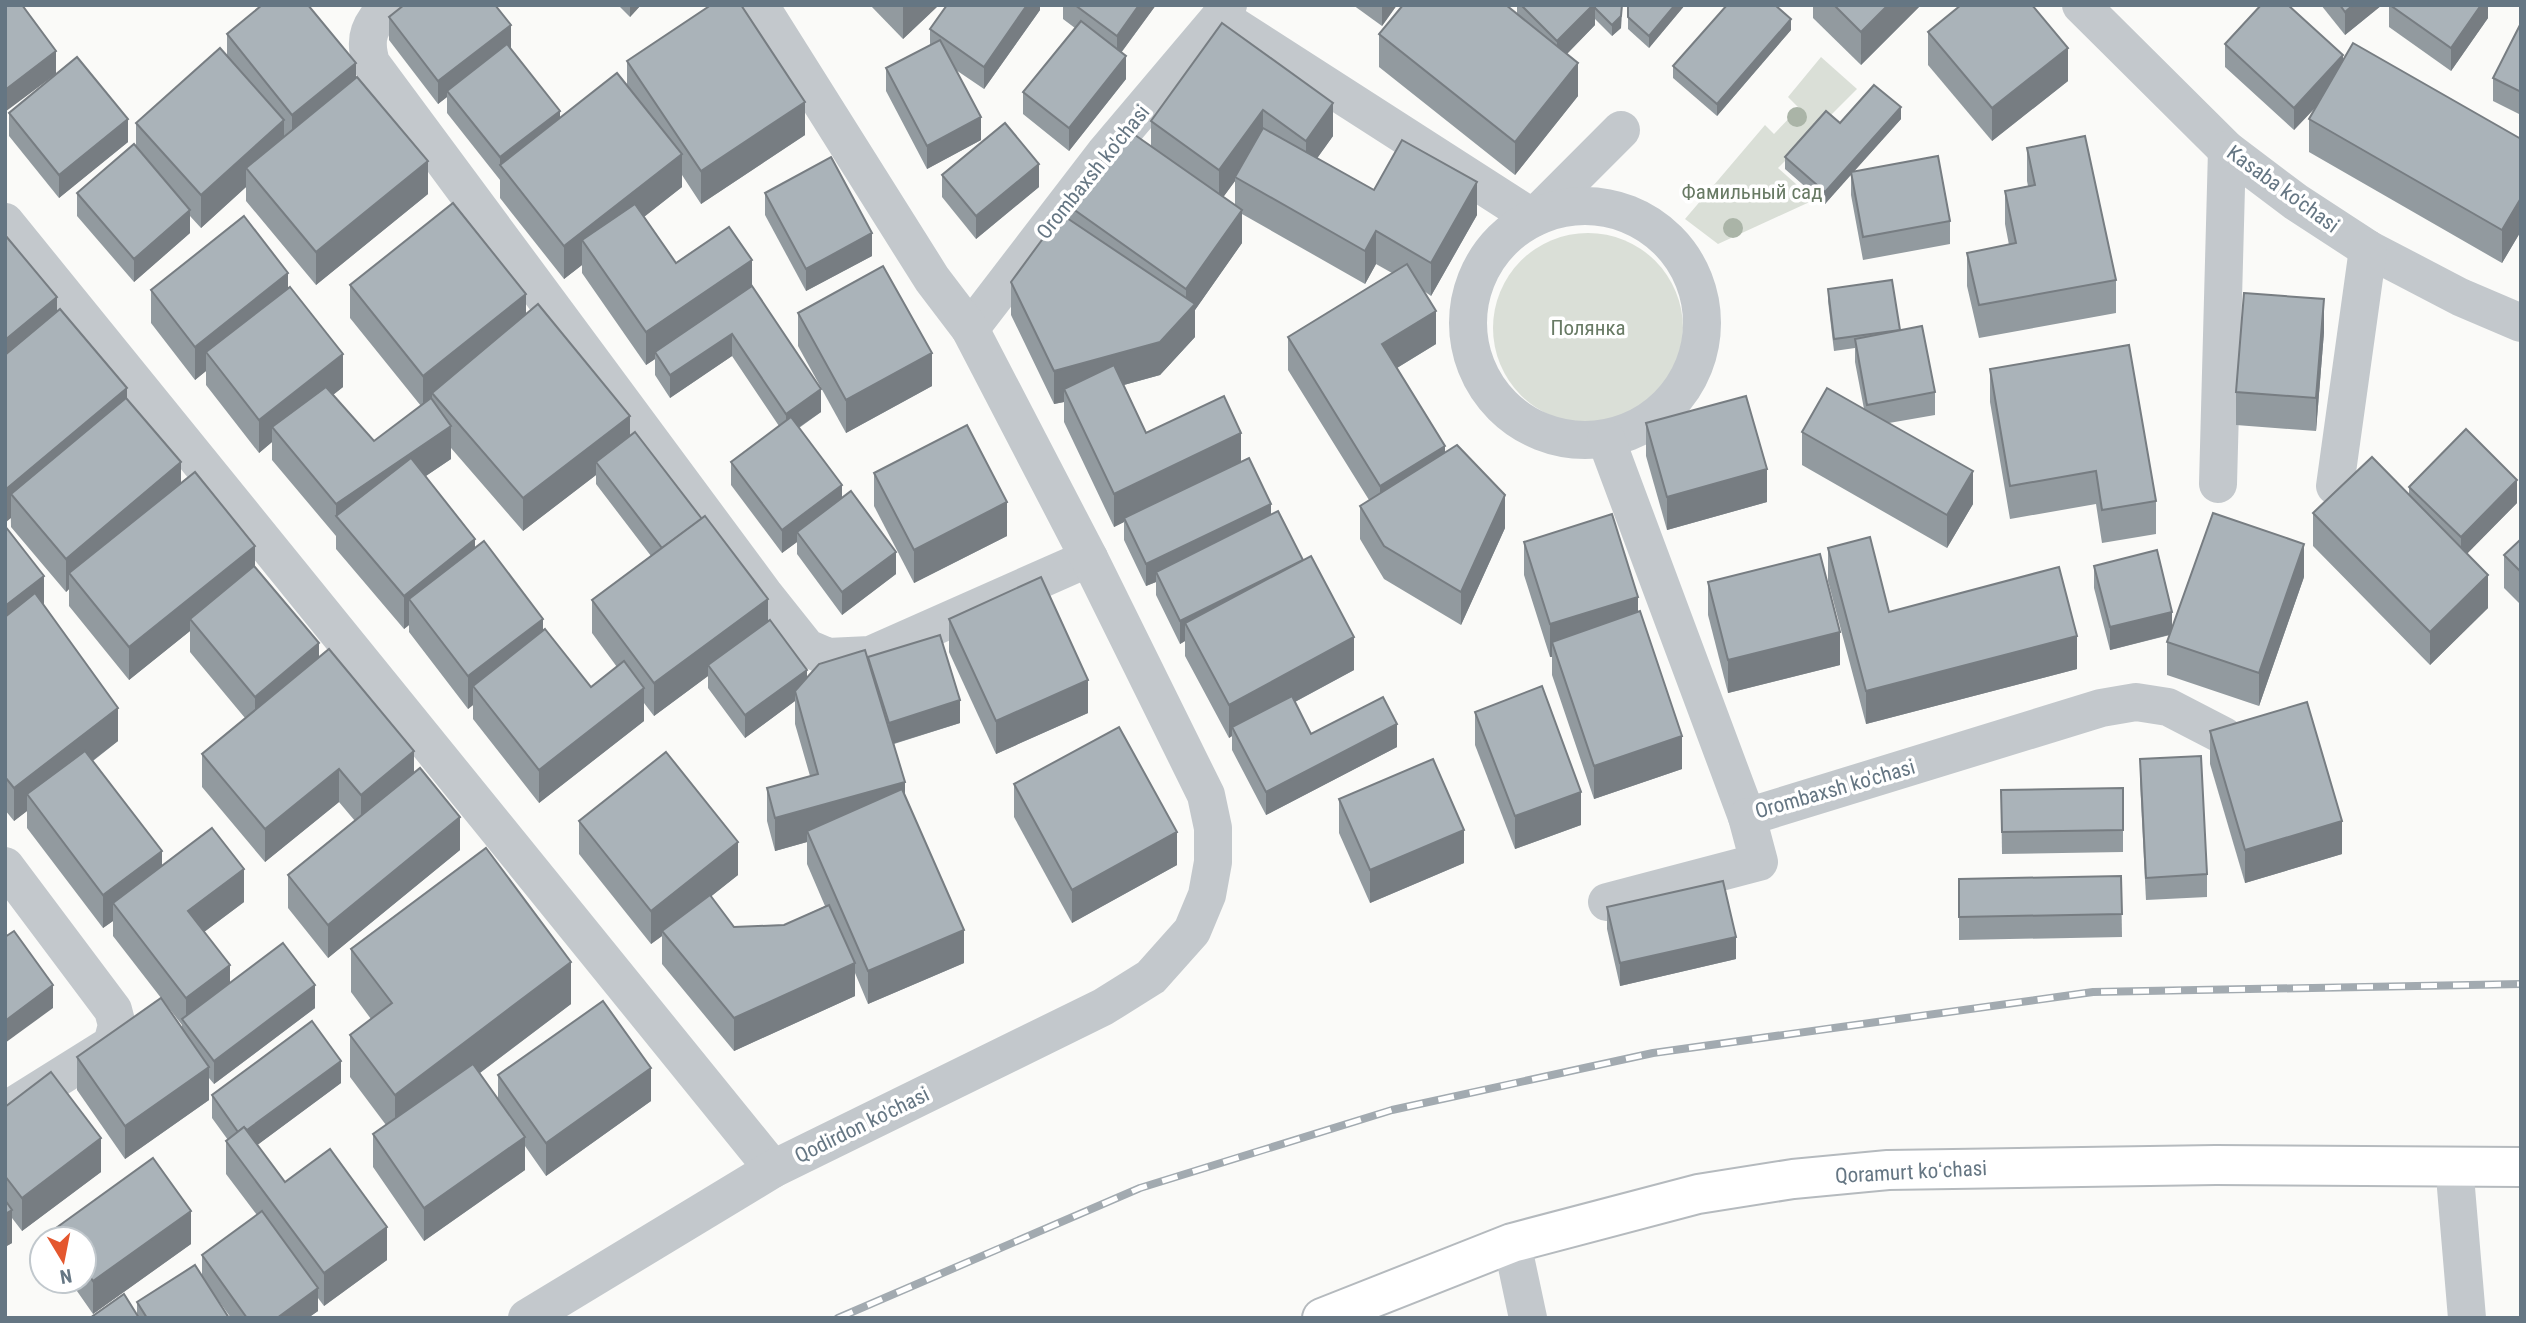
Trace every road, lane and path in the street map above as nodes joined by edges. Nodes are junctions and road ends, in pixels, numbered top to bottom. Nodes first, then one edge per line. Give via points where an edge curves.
1 (388, 5) edge
2 (2081, 5) edge
3 (766, 8) edge
4 (1224, 11) edge
5 (1621, 130) dead end
6 (2227, 150) junction
7 (1533, 218) junction
8 (5, 222) edge
9 (2368, 249) junction
10 (2521, 323) edge
11 (970, 329) junction
12 (1606, 439) junction
13 (2218, 484) dead end
14 (2335, 486) dead end
15 (1089, 558) junction
16 (2224, 736) edge
17 (1747, 817) junction
18 (5, 866) edge
19 (1607, 902) dead end
20 (5, 1111) edge
21 (2521, 1167) edge
22 (774, 1169) junction
23 (2456, 1188) junction
24 (2521, 1188) edge
25 (1514, 1252) junction
26 (527, 1318) edge
27 (1322, 1318) edge
28 (1373, 1318) edge
29 (1528, 1318) edge
30 (2467, 1318) edge

1 - 15 street via 369,30 366,46 371,63 807,648 828,657 870,655
2 - 6 street, Kasaba ko'chasi
3 - 11 street, Qodirdon ko'chasi via 932,279
4 - 7 street, Orombaxsh ko'chasi
4 - 11 street, Orombaxsh ko'chasi via 1105,153
5 - 7 street
6 - 9 street, Kasaba ko'chasi
6 - 13 street
7 - 12 street via 1505,237 1479,274 1467,327 1473,360 1488,390 1511,415 1540,432 1573,440
7 - 12 street via 1571,206 1611,209 1648,224 1678,251 1697,286 1702,326 1695,365 1675,399 1644,425
8 - 22 street
9 - 10 street, Kasaba ko'chasi
9 - 14 street
11 - 15 street, Qodirdon ko'chasi
12 - 17 street, Orombaxsh ko'chasi
15 - 22 street, Qodirdon ko'chasi via 1206,795 1213,828 1213,862 1207,895 1192,931 1151,977 1103,1007
16 - 17 street, Orombaxsh ko'chasi via 2168,706 2136,702 2101,708
17 - 19 street via 1759,862
18 - 20 street via 113,1010 117,1025 111,1044
21 - 25 main road, Qoramurt koʻchasi via 1888,1170 1698,1194
22 - 26 street, Qodirdon ko'chasi
23 - 24 main road, Qoramurt koʻchasi
23 - 25 main road, Qoramurt koʻchasi via 1888,1189 1702,1212
23 - 30 street
25 - 27 main road, Qoramurt koʻchasi
25 - 28 main road, Qoramurt koʻchasi
25 - 29 street

